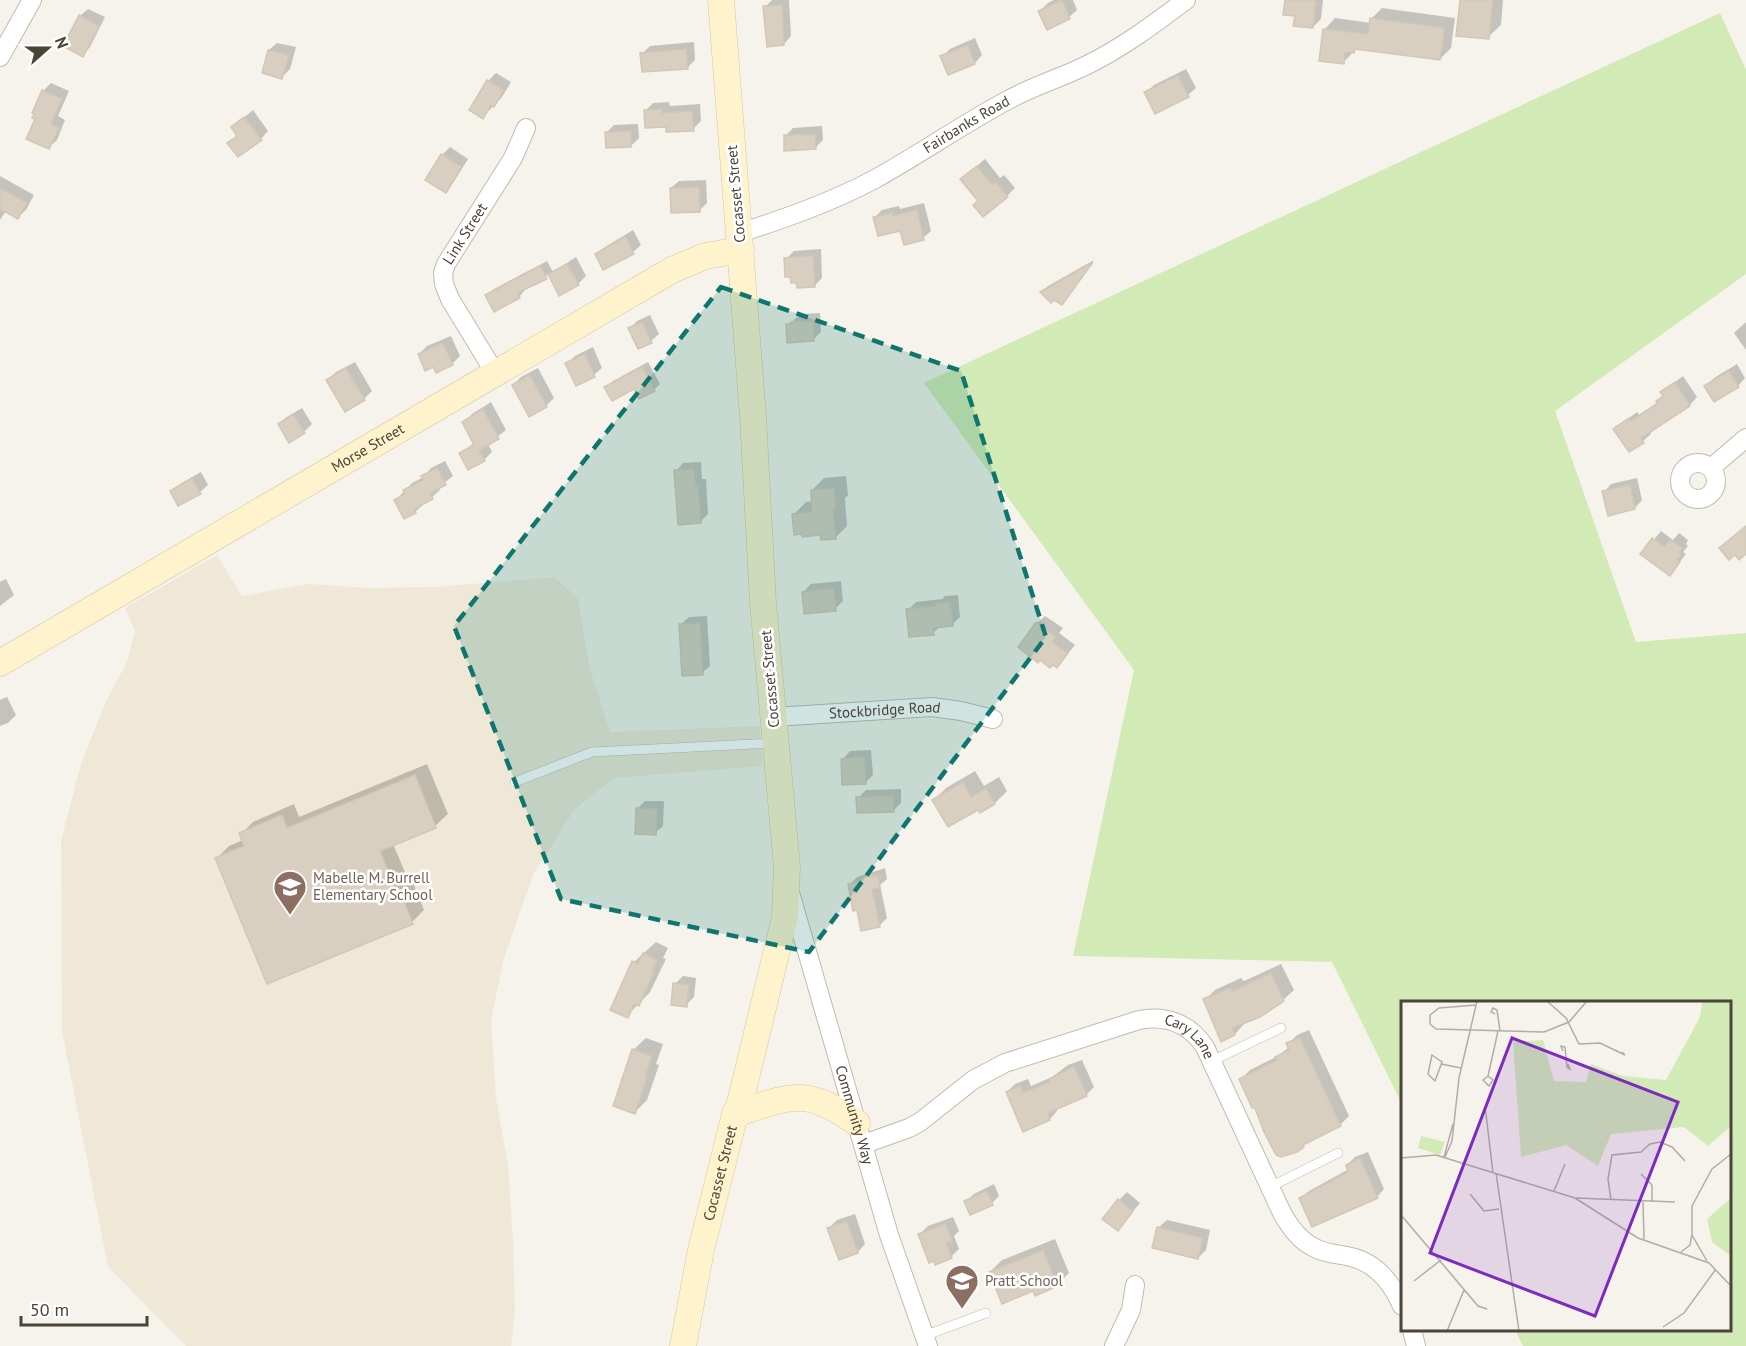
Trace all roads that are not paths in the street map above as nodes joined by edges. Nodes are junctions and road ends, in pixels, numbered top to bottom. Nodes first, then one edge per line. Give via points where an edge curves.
1 (32, 0) edge
2 (721, 0) edge
3 (1186, 0) edge
4 (0, 57) edge
5 (526, 128) dead end
6 (740, 241) junction
7 (495, 373) junction
8 (1746, 438) edge
9 (1711, 468) dead end
10 (0, 663) edge
11 (774, 717) junction
12 (993, 719) dead end
13 (776, 743) junction
14 (515, 782) dead end
15 (787, 883) junction
16 (1281, 1028) dead end
17 (1212, 1061) junction
18 (735, 1114) junction
19 (860, 1134) junction
20 (1338, 1153) dead end
21 (1270, 1187) junction
22 (1135, 1285) dead end
23 (1401, 1304) edge
24 (986, 1313) dead end
25 (1412, 1331) edge
26 (926, 1341) edge
27 (684, 1346) edge
28 (1114, 1346) edge
29 (1416, 1346) edge

1 - 4 street
2 - 6 main road, Cocasset Street
3 - 6 street, Fairbanks Road via 1101,58 1010,98 873,180
5 - 7 street, Link Street via 513,158 443,273 450,298
6 - 7 main road, Morse Street via 682,265
6 - 11 main road, Cocasset Street
7 - 10 main road, Morse Street
8 - 9 street
11 - 12 street, Stockbridge Road via 932,707
11 - 13 main road, Cocasset Street
13 - 14 lane via 592,752
13 - 15 main road, Cocasset Street
15 - 18 main road, Cocasset Street via 785,917
15 - 19 street, Community Way
16 - 17 lane
17 - 19 street, Cary Lane via 1190,1029 1161,1018 1139,1020 1005,1063 973,1080 920,1122
17 - 21 street, Cary Lane
18 - 19 main road via 780,1099 810,1099 828,1104
18 - 27 main road, Cocasset Street via 701,1250
19 - 26 street, Community Way via 889,1235
20 - 21 lane
21 - 23 street, Cary Lane via 1297,1235 1315,1248 1373,1267 1389,1281
22 - 28 street via 1131,1310
24 - 26 lane
25 - 29 street

